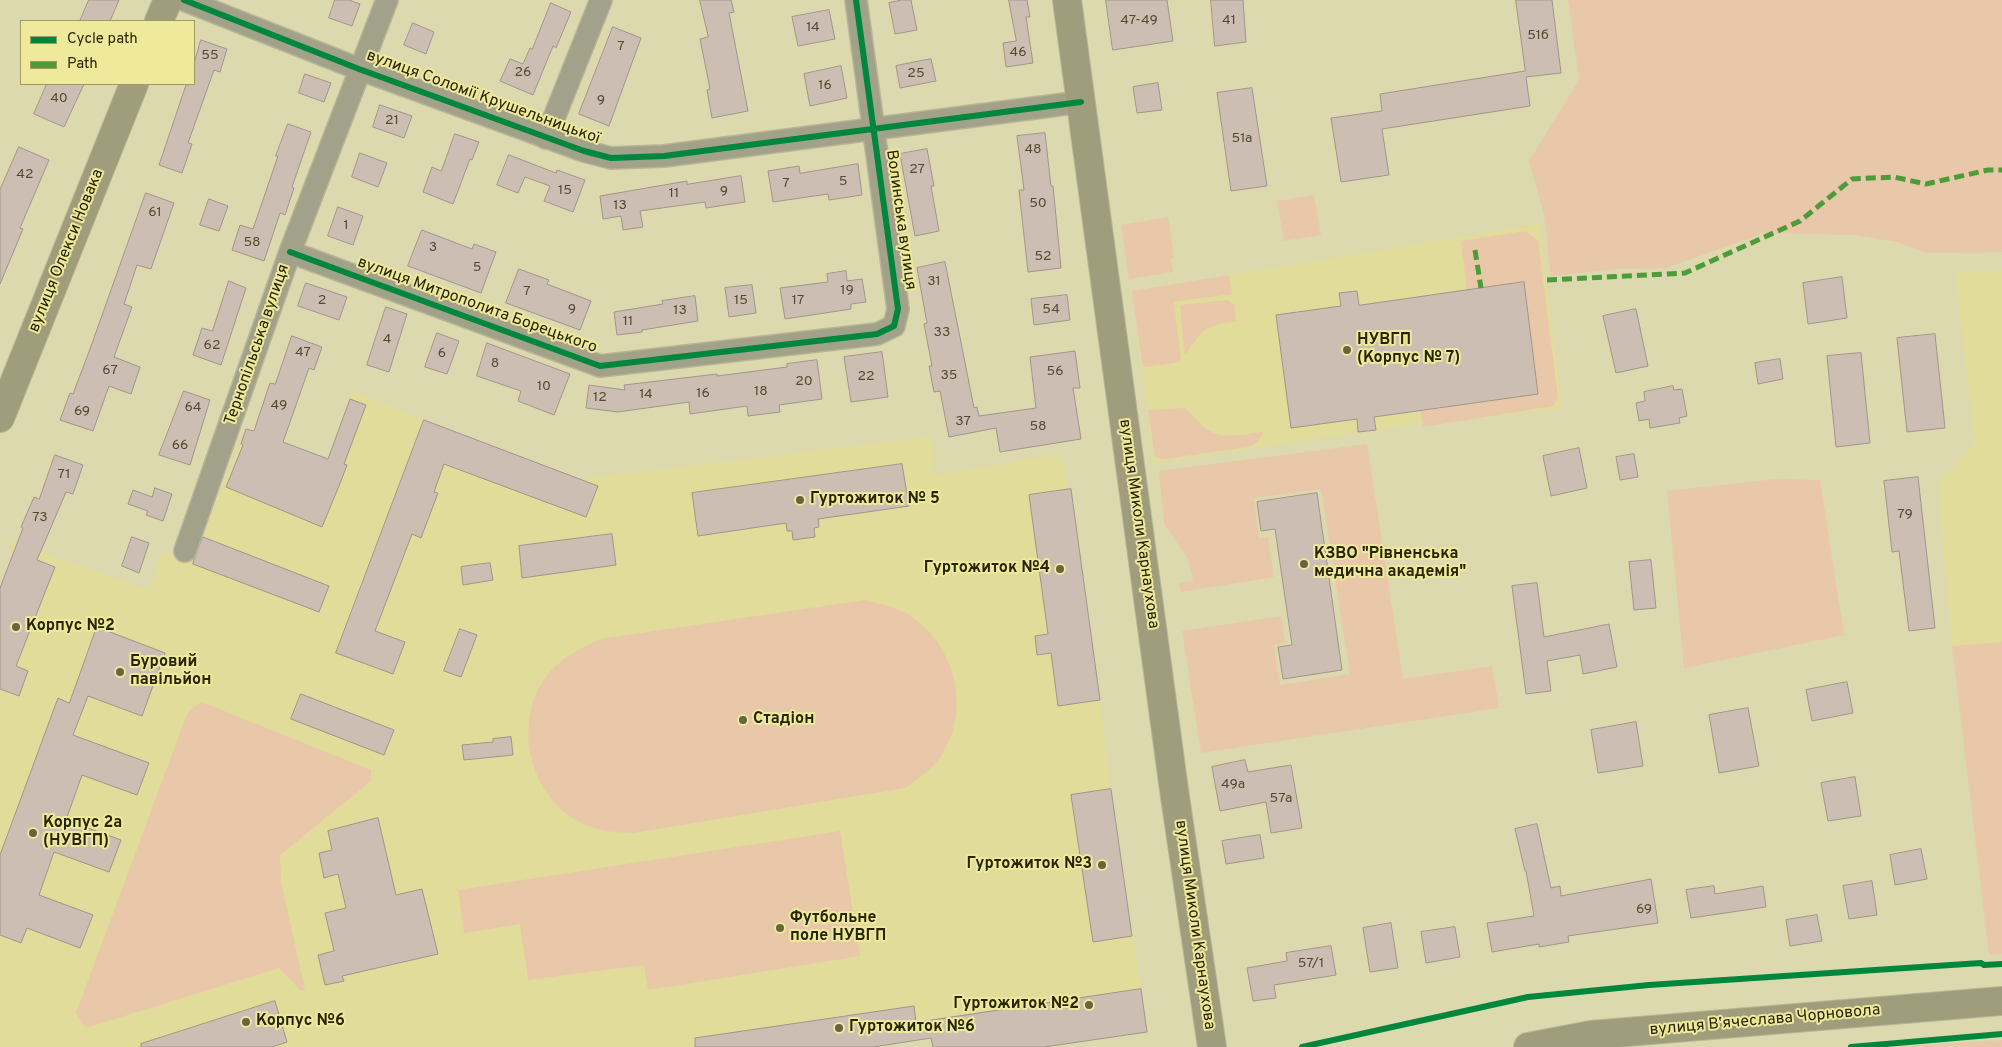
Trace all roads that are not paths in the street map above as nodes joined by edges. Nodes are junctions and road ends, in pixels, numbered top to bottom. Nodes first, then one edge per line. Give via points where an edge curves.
1 (168, 0) edge
2 (184, 0) edge
3 (386, 0) edge
4 (601, 0) edge
5 (856, 0) edge
6 (1067, 0) edge
7 (159, 20) edge
8 (359, 69) junction
9 (134, 85) edge
10 (1081, 102) junction
11 (873, 130) junction
12 (546, 138) junction
13 (290, 252) junction
14 (894, 326) joint
15 (0, 418) edge
16 (185, 551) dead end
17 (2002, 1001) edge
18 (1212, 1047) edge
19 (1528, 1047) edge

1 - 7 main road
2 - 8 street, вулиця Соломії Крушельницької
3 - 8 street, Тернопільська вулиця
4 - 12 street
5 - 11 street, Волинська вулиця
6 - 10 main road, вулиця Миколи Карнаухова
8 - 12 street, вулиця Соломії Крушельницької
8 - 13 street, Тернопільська вулиця
9 - 15 main road, вулиця Олекси Новака
10 - 11 street, вулиця Соломії Крушельницької
10 - 18 main road, вулиця Миколи Карнаухова
11 - 12 street, вулиця Соломії Крушельницької via 637,158 611,158
11 - 14 street, Волинська вулиця via 898,309
13 - 14 street, вулиця Митрополита Борецького via 600,366 877,334
13 - 16 street, Тернопільська вулиця
17 - 19 main road, вулиця Вʼячеслава Чорновола via 1591,1035

